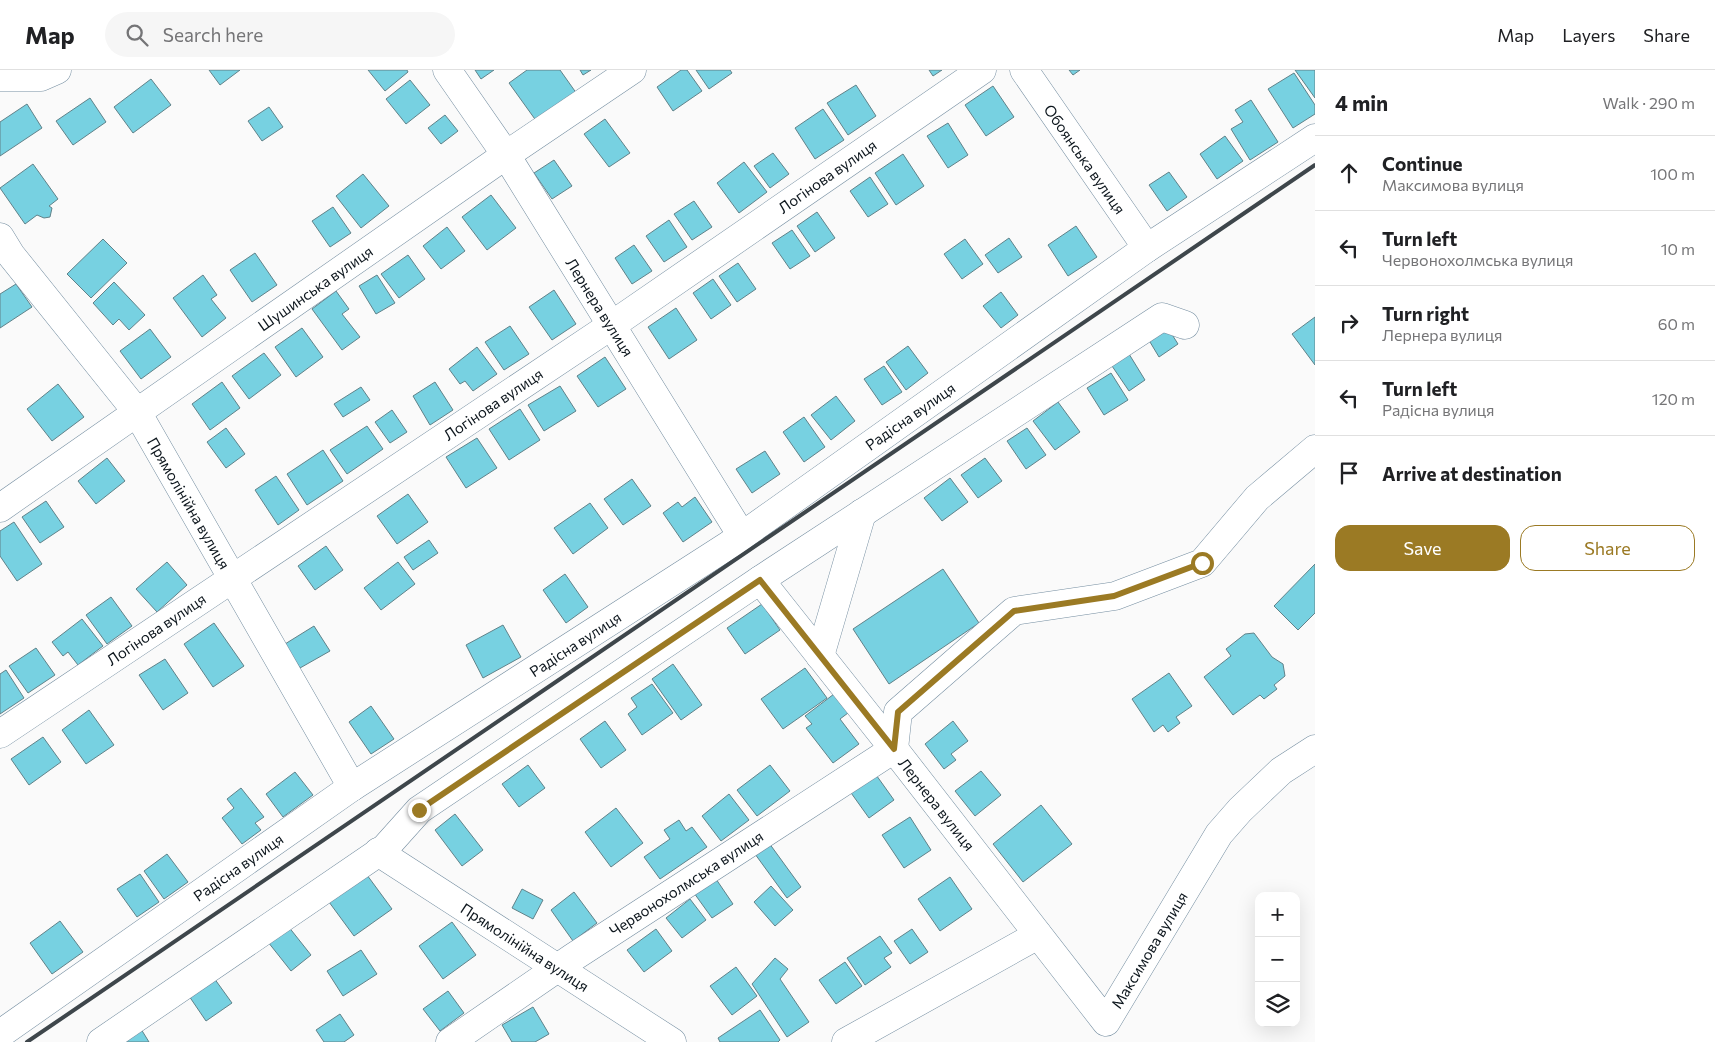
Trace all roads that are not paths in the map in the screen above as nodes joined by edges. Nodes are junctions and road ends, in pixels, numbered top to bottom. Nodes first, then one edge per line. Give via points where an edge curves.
1 (57, 70) edge
2 (447, 70) edge
3 (632, 70) edge
4 (982, 70) edge
5 (1024, 70) edge
6 (0, 77) edge
7 (1315, 138) edge
8 (506, 155) junction
9 (1147, 248) junction
10 (4, 252) edge
11 (612, 325) junction
12 (1185, 325) dead end
13 (137, 412) junction
14 (1315, 449) edge
15 (0, 508) edge
16 (862, 513) junction
17 (737, 540) junction
18 (232, 578) junction
19 (760, 580) junction
20 (820, 656) junction
21 (0, 734) edge
22 (894, 749) junction
23 (1315, 749) edge
24 (352, 787) junction
25 (378, 852) junction
26 (1038, 935) junction
27 (558, 967) junction
28 (0, 1034) edge
29 (101, 1042) edge
30 (450, 1042) edge
31 (672, 1042) edge
32 (846, 1042) edge

1 - 6 street via 42,77
2 - 8 street, Лернера вулиця
3 - 8 street, Шушинська вулиця
4 - 11 street, Логінова вулиця
5 - 9 street, Обоянська вулиця
7 - 9 street, Радісна вулиця
8 - 11 street, Лернера вулиця
8 - 13 street, Шушинська вулиця
9 - 17 street, Радісна вулиця
10 - 13 street, Прямолінійна вулиця
11 - 17 street, Лернера вулиця
11 - 18 street, Логінова вулиця
12 - 16 street via 1162,317
13 - 15 street, Шушинська вулиця
13 - 18 street, Прямолінійна вулиця
14 - 22 street via 1257,498 1202,563 1114,596 1014,611 898,712
16 - 19 street
16 - 20 street
17 - 24 street, Радісна вулиця
18 - 21 street, Логінова вулиця
18 - 24 street, Прямолінійна вулиця
19 - 20 street, Лернера вулиця
19 - 25 street via 419,810
20 - 22 street, Лернера вулиця
22 - 26 street, Лернера вулиця
22 - 27 street, Червонохолмська вулиця
23 - 26 street, Максимова вулиця via 1281,771 1219,834 1106,1022
24 - 28 street, Радісна вулиця
25 - 27 street, Прямолінійна вулиця
25 - 29 street
26 - 32 street
27 - 30 street, Червонохолмська вулиця
27 - 31 street, Прямолінійна вулиця

